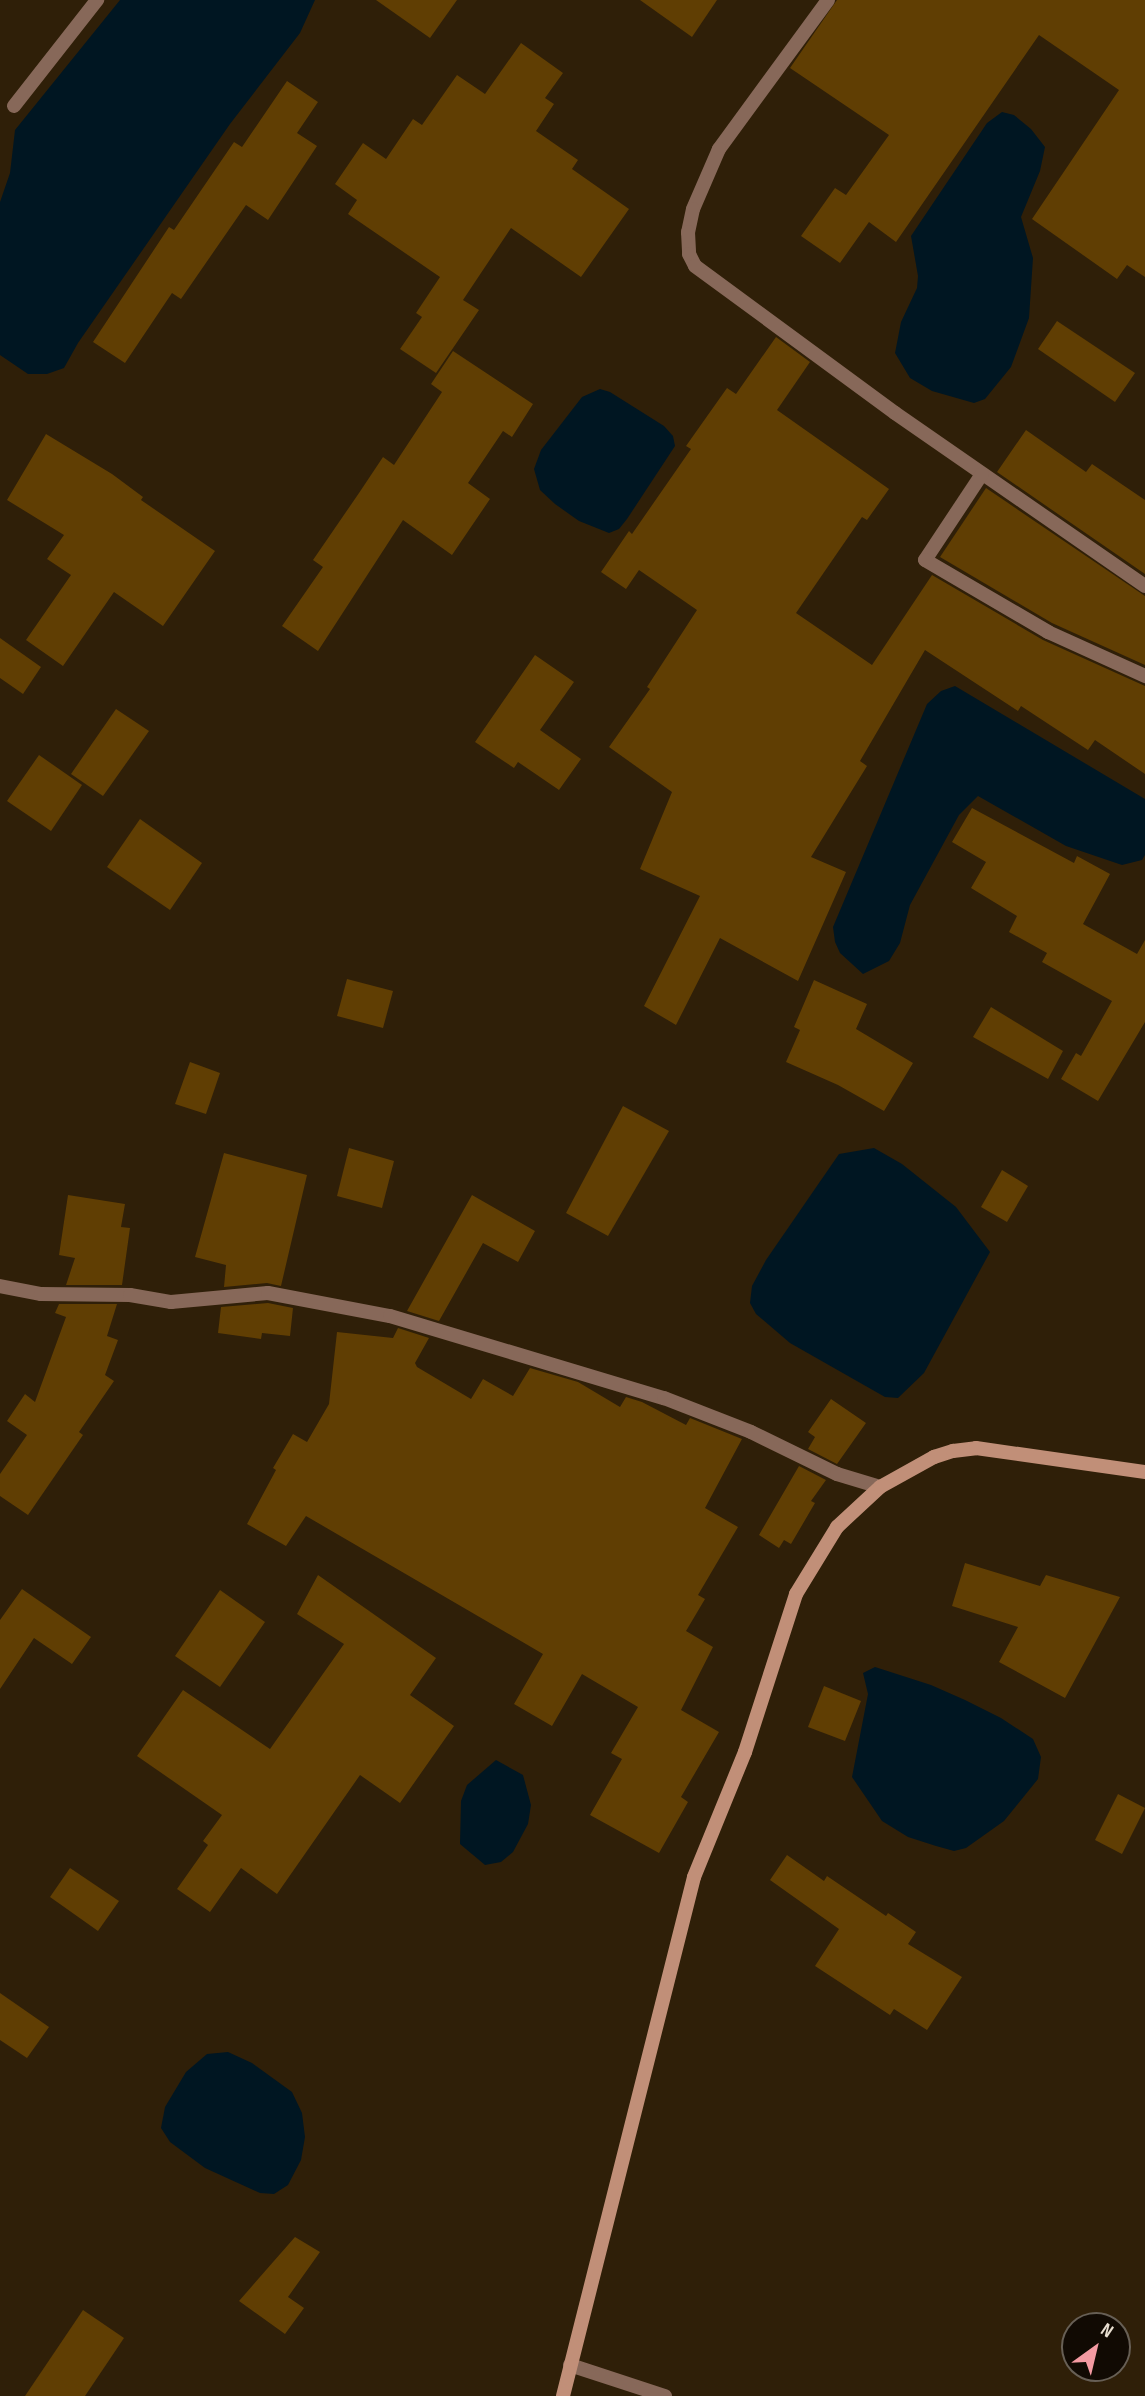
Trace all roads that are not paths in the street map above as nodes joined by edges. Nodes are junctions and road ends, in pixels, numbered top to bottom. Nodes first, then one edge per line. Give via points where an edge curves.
1 (97, 0) edge
2 (828, 0) edge
3 (14, 106) dead end
4 (982, 474) junction
5 (1145, 586) edge
6 (1145, 676) edge
7 (0, 1286) edge
8 (1145, 1472) edge
9 (880, 1487) junction
10 (570, 2365) junction
11 (563, 2396) edge
12 (665, 2396) edge

1 - 3 street
2 - 4 street via 719,149 693,209 688,254 695,267
4 - 5 street
4 - 6 street via 925,560 1048,632
7 - 9 street via 41,1294 130,1295 171,1302 268,1293 390,1315 664,1398 751,1432 837,1474
8 - 9 street via 976,1448 934,1457
9 - 10 street via 837,1527 796,1594 745,1752 694,1877
10 - 11 street
10 - 12 street

